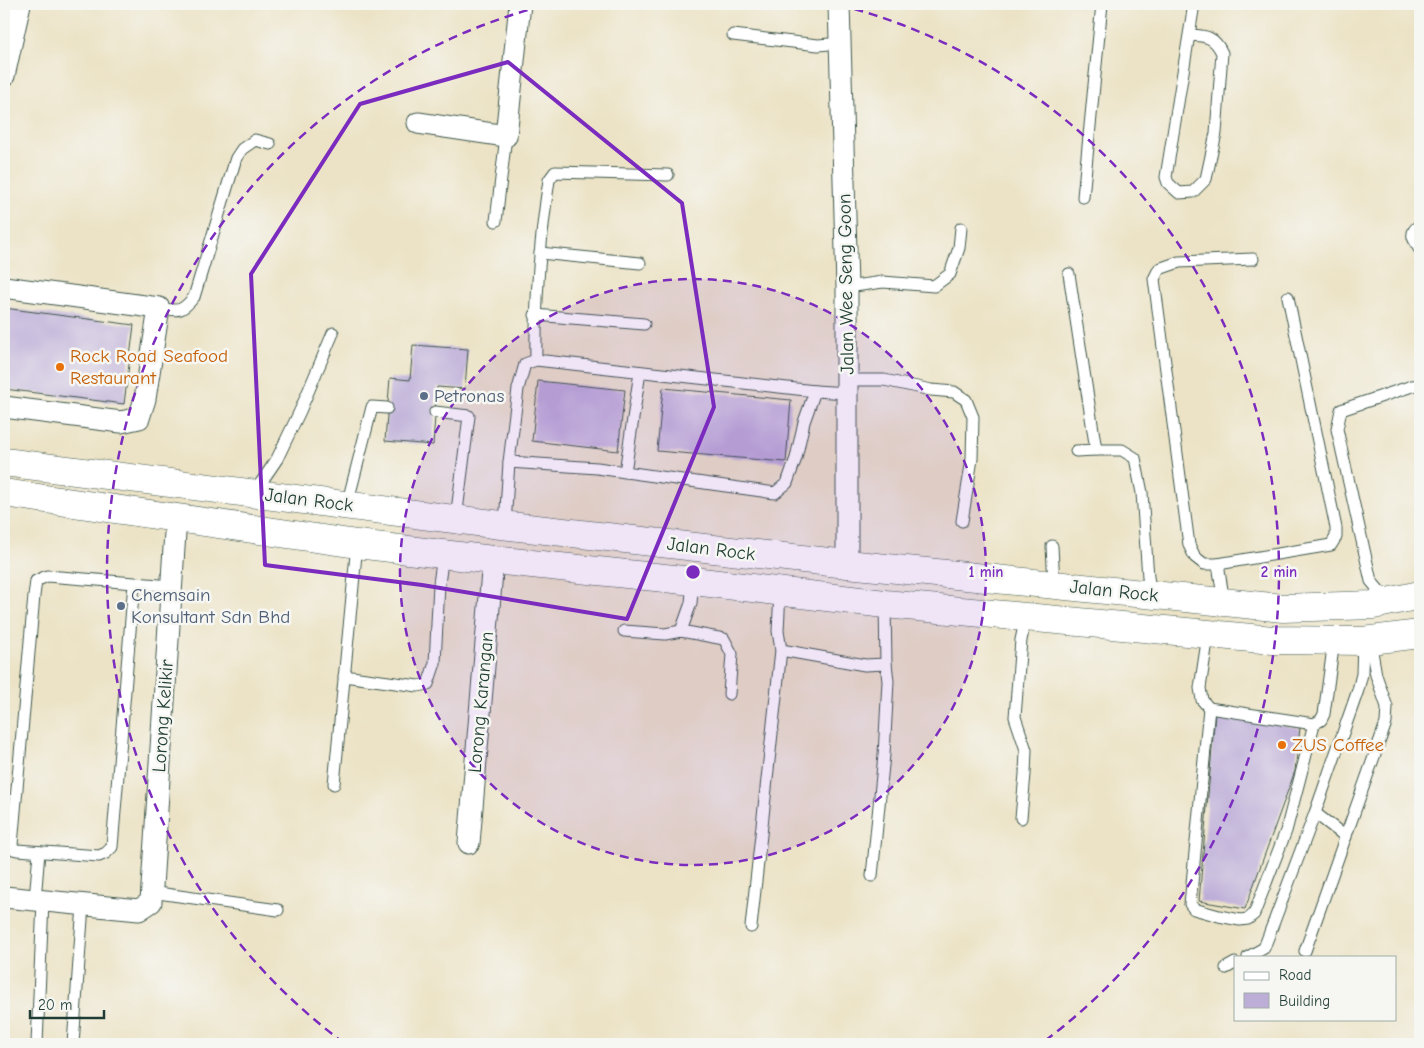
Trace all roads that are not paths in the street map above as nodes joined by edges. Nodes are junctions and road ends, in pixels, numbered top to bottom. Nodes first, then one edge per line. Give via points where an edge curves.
1 (20, 4) edge
2 (520, 4) edge
3 (839, 4) edge
4 (1102, 4) edge
5 (1194, 4) edge
6 (733, 35) dead end
7 (1189, 35) junction
8 (840, 43) junction
9 (4, 76) edge
10 (418, 123) dead end
11 (506, 136) junction
12 (270, 144) dead end
13 (668, 175) dead end
14 (1083, 197) dead end
15 (496, 221) dead end
16 (1420, 225) edge
17 (961, 228) dead end
18 (1420, 250) edge
19 (540, 253) junction
20 (1253, 258) dead end
21 (640, 263) dead end
22 (1069, 274) dead end
23 (4, 287) edge
24 (848, 287) junction
25 (1288, 297) dead end
26 (158, 308) junction
27 (536, 315) junction
28 (644, 324) dead end
29 (333, 333) dead end
30 (536, 360) junction
31 (640, 372) junction
32 (1420, 385) edge
33 (848, 386) junction
34 (814, 391) junction
35 (4, 407) edge
36 (387, 408) dead end
37 (435, 412) dead end
38 (1096, 450) junction
39 (1076, 451) dead end
40 (4, 462) edge
41 (509, 462) junction
42 (625, 472) junction
43 (4, 493) edge
44 (254, 493) junction
45 (347, 505) junction
46 (176, 517) junction
47 (456, 519) junction
48 (962, 520) dead end
49 (505, 525) junction
50 (357, 544) junction
51 (1052, 546) dead end
52 (443, 554) junction
53 (493, 560) junction
54 (847, 564) junction
55 (1218, 564) junction
56 (693, 581) junction
57 (134, 583) junction
58 (1054, 585) junction
59 (172, 586) junction
60 (780, 592) junction
61 (1151, 595) junction
62 (1420, 595) edge
63 (1388, 602) junction
64 (1224, 603) junction
65 (885, 604) junction
66 (1026, 617) junction
67 (624, 631) dead end
68 (681, 631) junction
69 (1420, 634) edge
70 (1208, 635) junction
71 (1334, 641) junction
72 (1367, 641) junction
73 (781, 650) junction
74 (886, 664) junction
75 (344, 676) junction
76 (730, 694) dead end
77 (1209, 708) junction
78 (1314, 724) junction
79 (334, 784) dead end
80 (1315, 813) junction
81 (1021, 818) dead end
82 (1346, 837) junction
83 (469, 843) dead end
84 (39, 852) junction
85 (872, 876) dead end
86 (151, 892) junction
87 (4, 897) edge
88 (39, 901) junction
89 (83, 905) junction
90 (278, 910) dead end
91 (751, 927) dead end
92 (1305, 951) dead end
93 (1250, 956) edge
94 (37, 1044) edge
95 (73, 1044) edge

1 - 9 street
2 - 11 street
3 - 8 street, Jalan Wee Seng Goon
4 - 14 lane
5 - 7 lane
6 - 8 lane via 818,45
7 - 7 lane via 1166,177 1179,193 1193,192 1206,179 1216,133 1222,53 1217,43 1206,36
8 - 24 street, Jalan Wee Seng Goon
10 - 11 street
11 - 15 lane
12 - 26 lane via 256,140 242,149 236,158 194,298 186,307 176,310
13 - 19 lane via 555,172 549,180
16 - 18 lane via 1412,233
17 - 24 lane via 960,248 950,274 934,286 883,282
19 - 21 lane
19 - 27 lane
20 - 55 lane via 1179,262 1158,269 1154,279 1189,545 1195,557 1204,564
22 - 38 lane
23 - 26 street
24 - 33 street, Jalan Wee Seng Goon
25 - 55 lane via 1336,537 1331,545
26 - 35 street via 145,399 139,418 122,422
27 - 28 lane
27 - 30 lane
29 - 44 lane via 277,459
30 - 31 lane
30 - 41 lane via 525,364 518,390
31 - 34 lane
31 - 42 lane
32 - 63 lane via 1341,410 1337,429 1371,581
33 - 34 lane
33 - 48 lane via 884,380 954,392 966,400 973,417 972,459
33 - 54 street, Jalan Wee Seng Goon
34 - 42 lane via 787,482 775,493
36 - 45 lane via 372,408
37 - 47 lane via 469,416
38 - 39 lane
38 - 61 lane via 1122,450 1135,458 1142,493
40 - 44 main road, Jalan Rock
41 - 42 lane
41 - 49 lane
43 - 46 main road, Jalan Rock
44 - 45 main road, Jalan Rock
45 - 47 main road, Jalan Rock
46 - 50 main road, Jalan Rock
46 - 59 street, Lorong Kelikir
47 - 49 main road, Jalan Rock
49 - 54 main road, Jalan Rock
50 - 52 main road, Jalan Rock
50 - 75 lane
51 - 58 lane
52 - 53 main road, Jalan Rock
52 - 75 lane via 435,663 428,684 418,686
53 - 56 main road, Jalan Rock
53 - 83 street, Lorong Karangan
54 - 58 main road, Jalan Rock
55 - 64 lane
56 - 60 main road, Jalan Rock
56 - 68 lane via 692,603
57 - 59 lane
57 - 84 lane via 112,847 100,856
57 - 84 lane via 47,576 36,581 12,845 17,850
58 - 61 main road, Jalan Rock
59 - 86 street, Lorong Kelikir
60 - 65 main road, Jalan Rock
60 - 73 lane via 778,631
61 - 64 main road, Jalan Rock
62 - 63 main road, Jalan Rock
63 - 64 main road, Jalan Rock via 1283,608
65 - 66 main road, Jalan Rock
65 - 74 lane
66 - 70 main road, Jalan Rock
66 - 81 lane via 1021,640 1016,717 1026,750
67 - 68 lane via 665,634
68 - 76 lane via 724,639 732,654
69 - 72 main road, Jalan Rock
70 - 71 main road, Jalan Rock
70 - 77 lane via 1200,688 1202,700
71 - 72 main road, Jalan Rock
71 - 78 lane via 1324,714
72 - 80 lane via 1358,690
72 - 82 lane via 1388,707 1386,723
73 - 74 lane via 865,665
73 - 91 lane
74 - 85 lane via 884,755
75 - 79 lane
77 - 78 lane
77 - 78 lane via 1190,904 1194,909 1240,920 1254,914 1286,831
80 - 82 lane
80 - 93 lane via 1264,948
82 - 92 lane
84 - 88 lane
86 - 89 street, Lorong Kelikir via 151,902 139,910
86 - 90 lane
87 - 88 street
88 - 89 street
88 - 94 lane
89 - 95 lane

